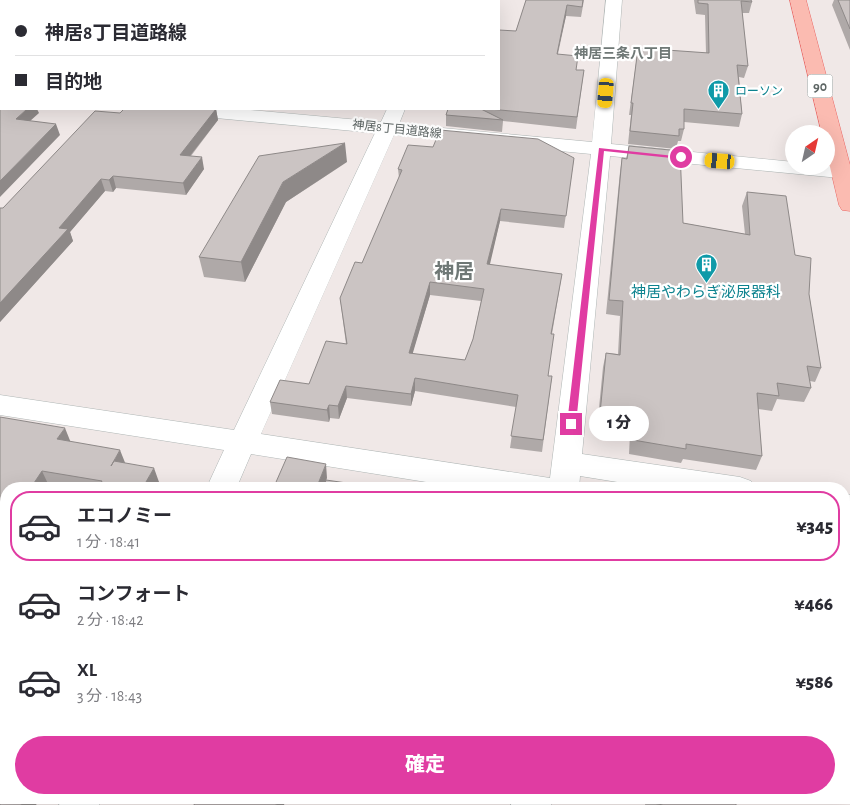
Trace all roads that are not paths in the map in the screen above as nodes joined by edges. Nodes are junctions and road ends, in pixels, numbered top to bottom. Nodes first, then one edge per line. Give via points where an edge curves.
1 (614, 0) edge
2 (798, 0) edge
3 (205, 110) edge
4 (248, 112) edge
5 (392, 119) edge
6 (602, 149) junction
7 (846, 173) edge
8 (850, 205) edge
9 (0, 405) edge
10 (242, 442) junction
11 (566, 476) edge
12 (224, 482) edge
13 (502, 482) edge
14 (646, 482) edge

1 - 6 street
2 - 7 main road, 90
3 - 4 street, 神居8丁目道路線
4 - 5 street, 神居8丁目道路線
5 - 6 street, 神居8丁目道路線
5 - 10 street
6 - 7 street, 神居8丁目道路線
6 - 11 street
7 - 8 main road, 90
9 - 10 street
10 - 12 street
10 - 13 street
11 - 14 street

